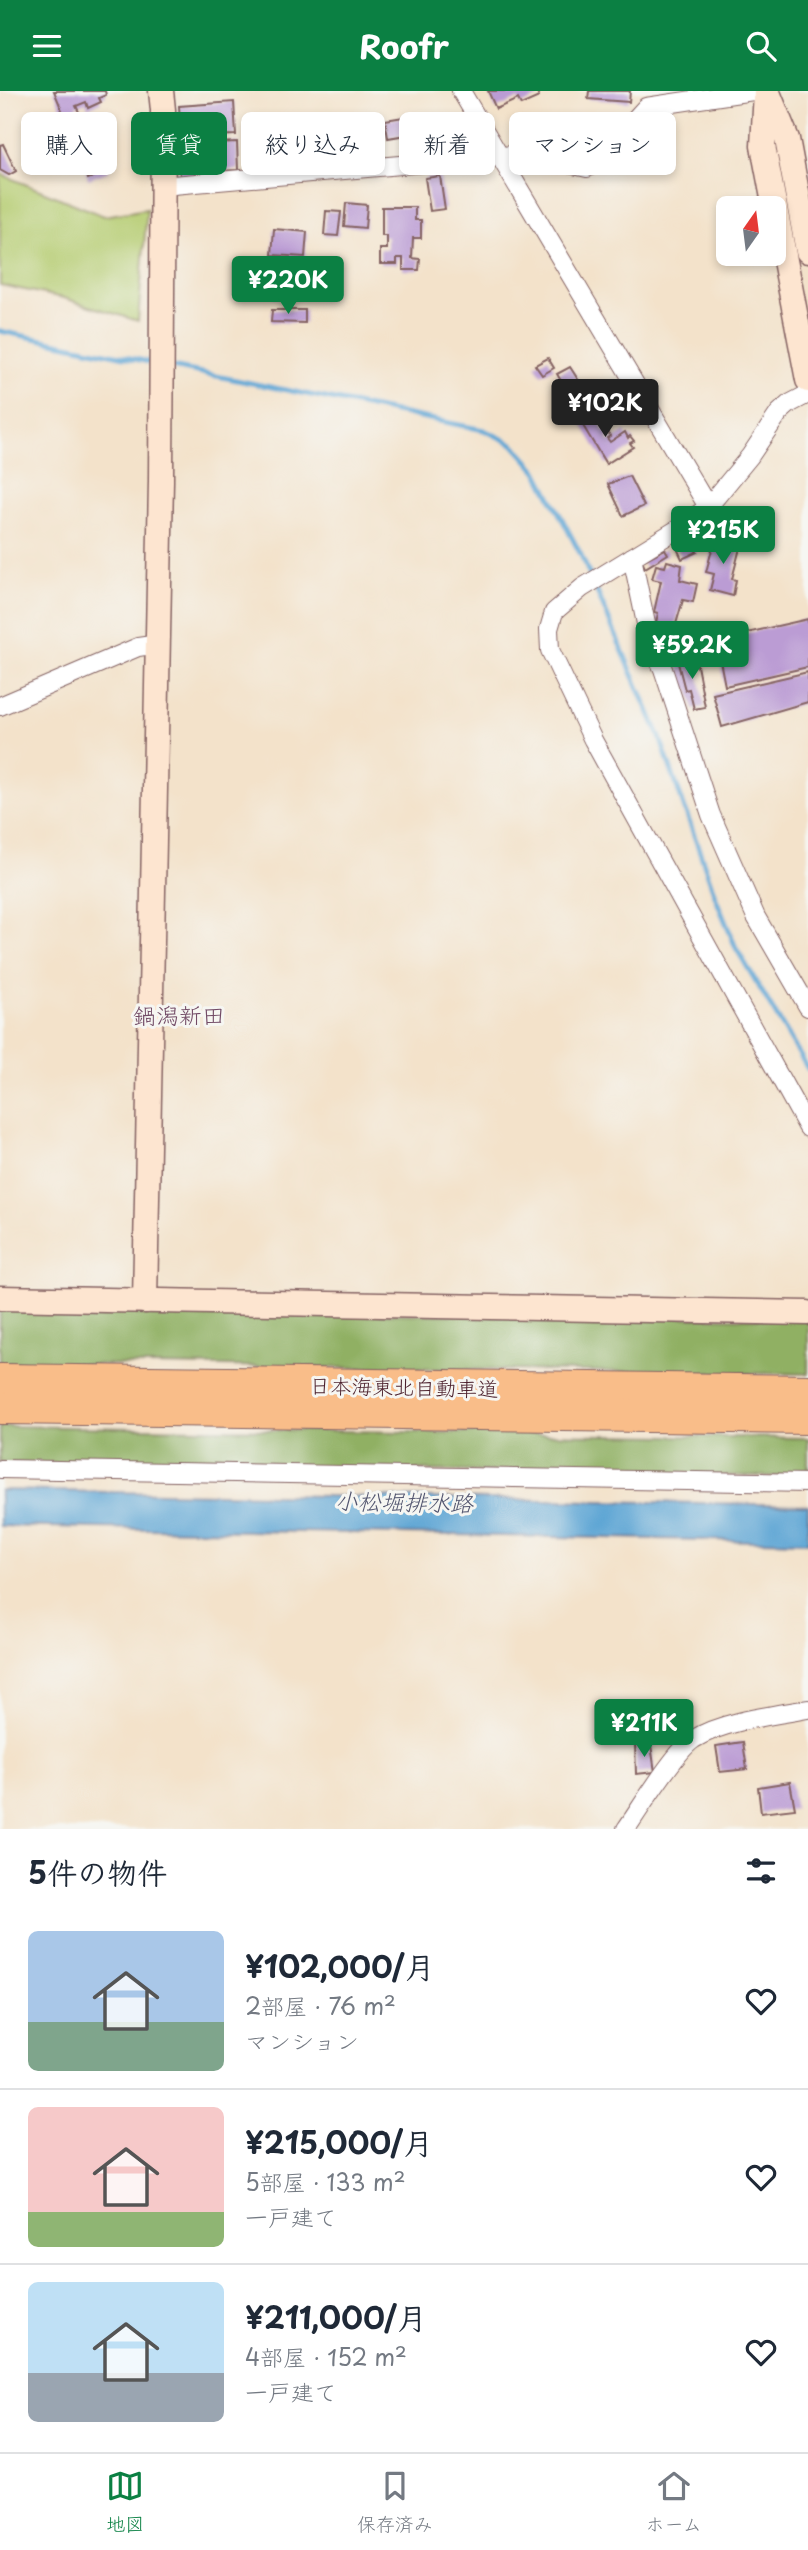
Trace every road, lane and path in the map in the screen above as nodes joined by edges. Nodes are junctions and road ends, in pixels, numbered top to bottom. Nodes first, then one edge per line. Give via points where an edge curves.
1 (161, 91) edge
2 (461, 91) edge
3 (753, 91) edge
4 (767, 91) edge
5 (500, 157) junction
6 (162, 186) junction
7 (808, 251) edge
8 (808, 380) edge
9 (808, 394) edge
10 (708, 507) junction
11 (628, 559) junction
12 (159, 644) junction
13 (0, 706) edge
14 (808, 1007) edge
15 (808, 1128) edge
16 (0, 1299) edge
17 (145, 1301) junction
18 (808, 1313) edge
19 (0, 1380) edge
20 (808, 1391) edge
21 (0, 1408) edge
22 (808, 1418) edge
23 (0, 1469) edge
24 (808, 1483) edge
25 (808, 1709) edge
26 (626, 1829) edge

1 - 6 street
2 - 5 street
3 - 5 street via 646,107 587,168 535,155
4 - 7 street via 787,139
4 - 8 street via 763,146
5 - 6 street
5 - 10 street
6 - 12 street
9 - 10 street via 779,413
10 - 11 street
11 - 14 street via 649,638 711,815 756,917
11 - 15 street via 554,612 550,650 593,740
12 - 13 street via 138,647
12 - 17 street
16 - 17 street
17 - 18 street
19 - 20 highway, 日本海東北自動車道
21 - 22 highway, 日本海東北自動車道
23 - 24 street
25 - 26 street via 738,1722 692,1739

